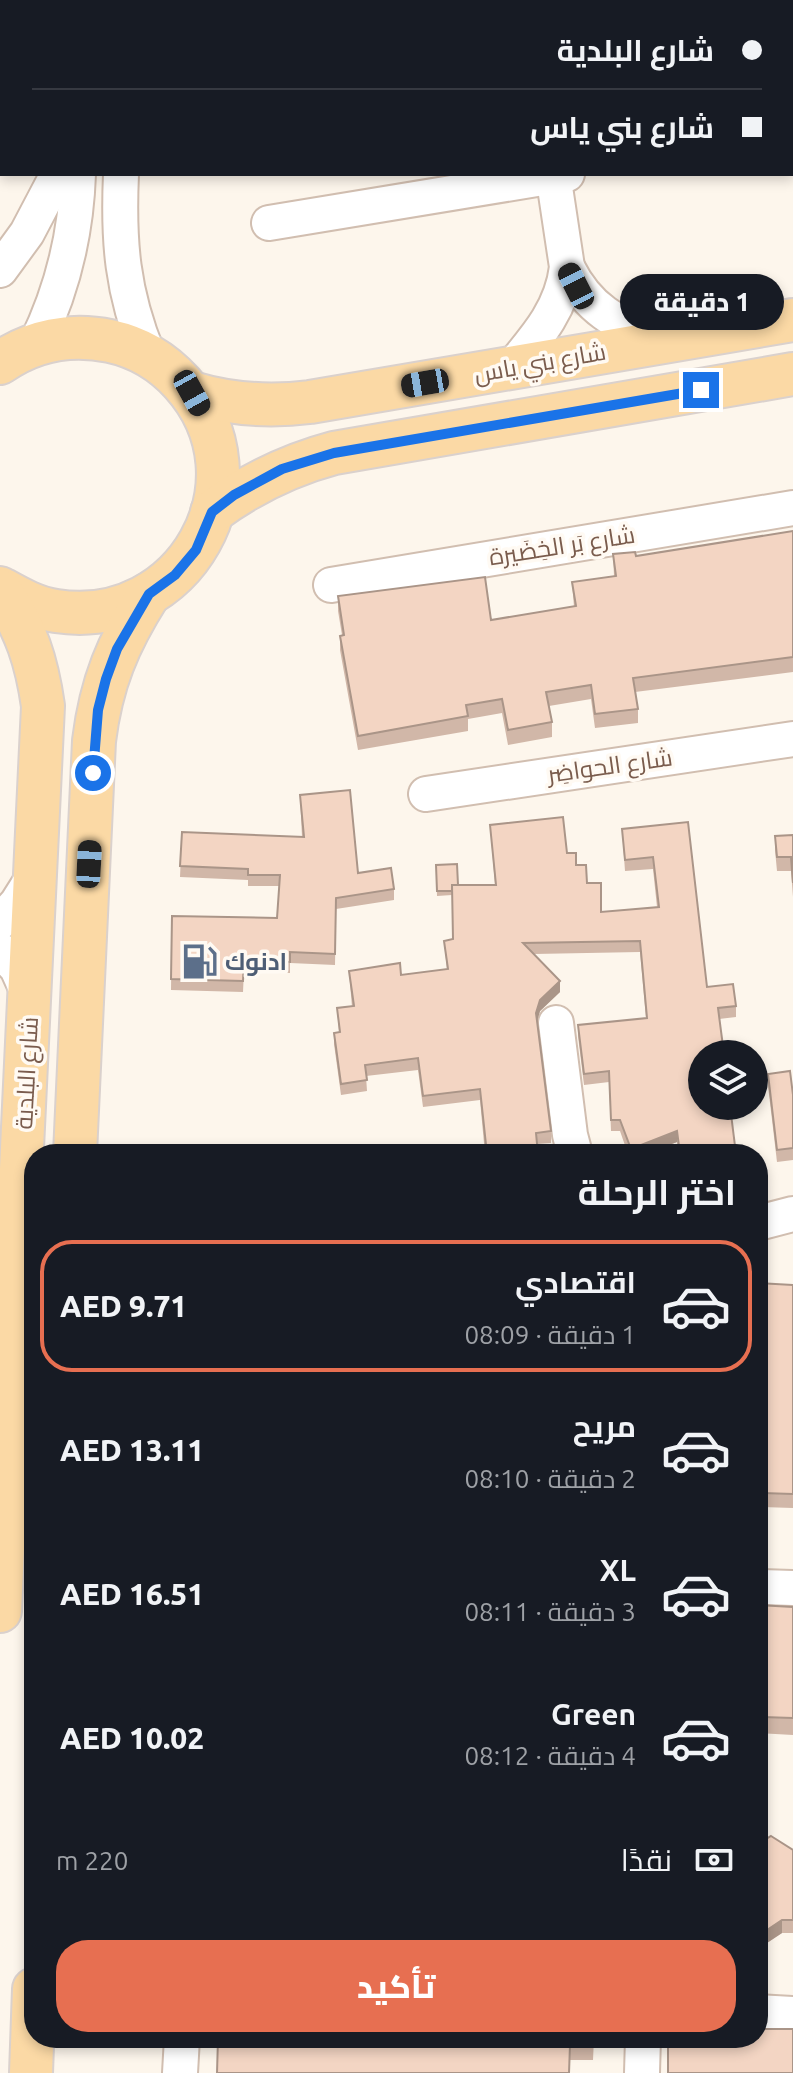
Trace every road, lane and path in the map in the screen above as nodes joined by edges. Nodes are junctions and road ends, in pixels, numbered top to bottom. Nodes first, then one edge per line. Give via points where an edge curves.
1 (57, 176) edge
2 (78, 176) edge
3 (121, 176) edge
4 (551, 176) edge
5 (557, 176) edge
6 (269, 223) dead end
7 (567, 267) junction
8 (0, 270) edge
9 (793, 320) edge
10 (663, 342) junction
11 (12, 355) edge
12 (148, 355) junction
13 (511, 368) junction
14 (793, 374) edge
15 (192, 393) junction
16 (793, 508) edge
17 (212, 512) junction
18 (331, 585) dead end
19 (0, 590) edge
20 (149, 594) junction
21 (793, 739) edge
22 (426, 794) dead end
23 (36, 873) junction
24 (0, 922) edge
25 (0, 950) edge
26 (30, 997) junction
27 (556, 1023) dead end
28 (76, 1144) edge
29 (572, 1144) edge
30 (793, 1214) edge
31 (768, 1220) edge
32 (768, 1587) edge
33 (793, 1588) edge
34 (0, 1611) edge
35 (768, 2013) edge
36 (793, 2014) edge
37 (32, 2048) edge
38 (181, 2048) edge
39 (643, 2048) edge
40 (31, 2073) edge
41 (180, 2073) edge
42 (642, 2073) edge

1 - 8 street
2 - 11 street via 69,254 54,305
3 - 12 street via 121,264
4 - 6 street
5 - 7 street
7 - 10 street via 583,294 606,316
7 - 13 street via 562,295 548,323
9 - 10 main road, شارع بني ياس
10 - 13 main road, شارع بني ياس
11 - 12 main road via 64,338 93,338
12 - 15 main road
13 - 15 main road, شارع بني ياس via 287,405 239,404
14 - 17 main road via 334,453 282,469
15 - 17 main road via 217,455
16 - 18 street, شارع بَر الخِضَيرة
17 - 20 main road via 196,550
19 - 20 main road via 55,611 87,613
19 - 23 main road, شارع البلدية via 15,611 39,673 43,706
20 - 28 main road via 117,649 98,710
21 - 22 street, شارع الحواضِر
23 - 24 street
23 - 26 main road, شارع البلدية
25 - 26 street via 17,968
26 - 34 main road, شارع البلدية
27 - 29 street
30 - 31 street
32 - 33 street
35 - 36 street
37 - 40 main road
38 - 41 street
39 - 42 street

